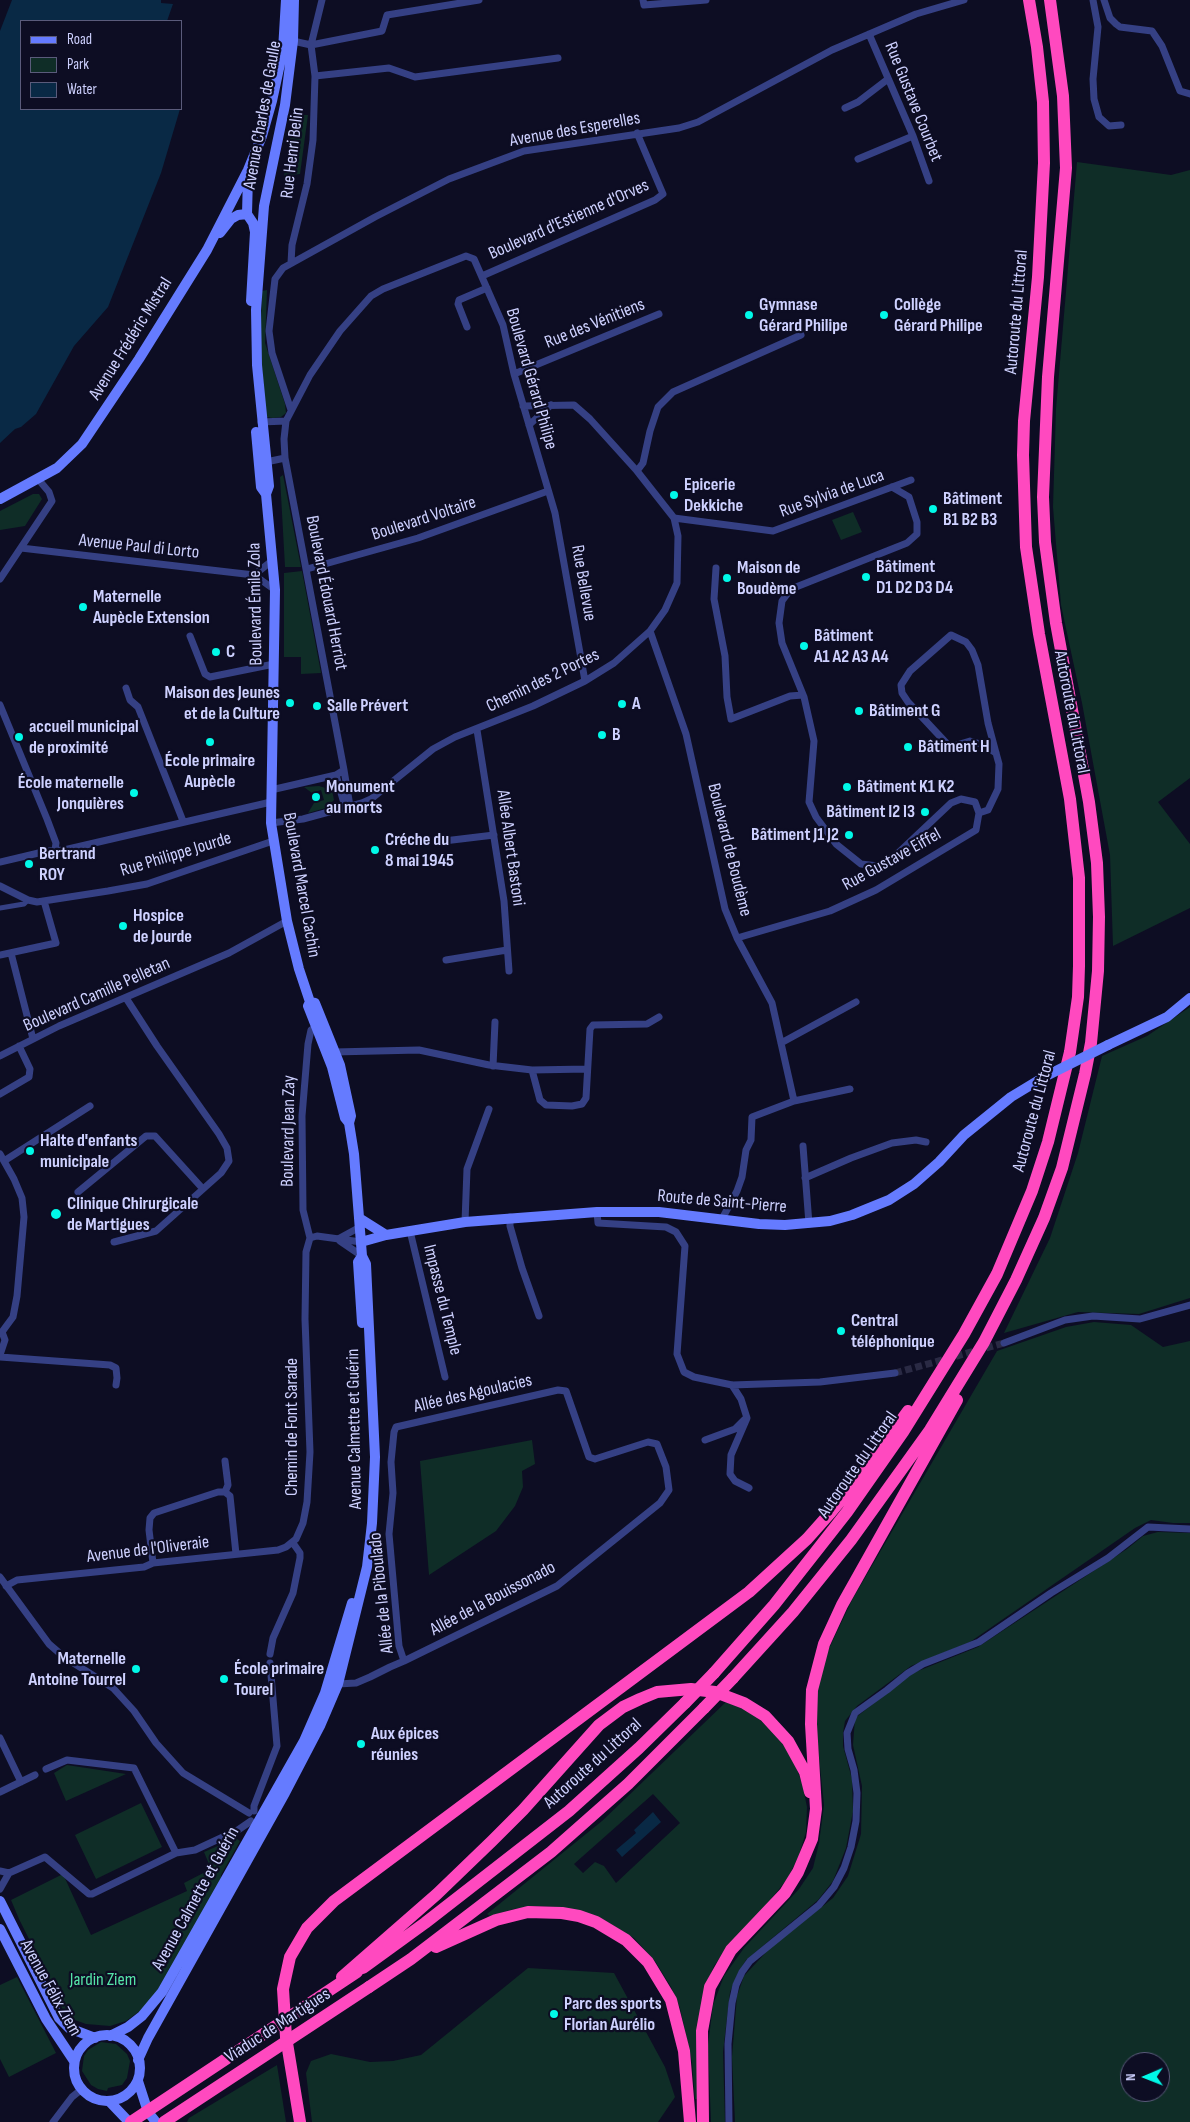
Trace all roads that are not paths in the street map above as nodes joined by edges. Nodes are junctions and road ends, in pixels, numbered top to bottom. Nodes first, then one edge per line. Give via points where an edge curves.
1 (286, 0) edge
2 (294, 0) edge
3 (322, 0) edge
4 (479, 0) edge
5 (706, 0) edge
6 (964, 0) edge
7 (1028, 0) edge
8 (1050, 0) edge
9 (1093, 0) edge
10 (1104, 0) edge
11 (644, 2) edge
12 (869, 34) junction
13 (293, 41) junction
14 (311, 45) junction
15 (558, 58) dead end
16 (315, 76) junction
17 (888, 79) junction
18 (1190, 94) edge
19 (844, 108) dead end
20 (1121, 125) dead end
21 (637, 133) junction
22 (913, 136) junction
23 (858, 159) dead end
24 (248, 170) junction
25 (929, 181) dead end
26 (246, 214) junction
27 (220, 223) joint
28 (262, 236) joint
29 (206, 250) junction
30 (291, 263) junction
31 (482, 276) junction
32 (488, 288) junction
33 (256, 310) junction
34 (659, 314) dead end
35 (467, 327) dead end
36 (801, 335) dead end
37 (514, 374) junction
38 (551, 405) junction
39 (523, 406) junction
40 (291, 410) junction
41 (286, 421) junction
42 (261, 422) junction
43 (530, 425) junction
44 (284, 458) junction
45 (266, 462) junction
46 (637, 471) junction
47 (38, 479) junction
48 (911, 480) dead end
49 (892, 487) junction
50 (548, 491) junction
51 (266, 494) junction
52 (0, 499) edge
53 (674, 518) junction
54 (21, 548) junction
55 (273, 560) junction
56 (307, 568) junction
57 (716, 568) dead end
58 (254, 575) junction
59 (0, 579) edge
60 (275, 590) junction
61 (650, 631) junction
62 (190, 636) dead end
63 (274, 664) junction
64 (585, 681) junction
65 (126, 688) dead end
66 (803, 695) junction
67 (0, 705) edge
68 (477, 730) junction
69 (996, 753) junction
70 (344, 770) junction
71 (336, 775) junction
72 (271, 790) junction
73 (271, 802) junction
74 (348, 806) junction
75 (979, 813) junction
76 (184, 821) junction
77 (271, 823) junction
78 (494, 835) junction
79 (273, 841) junction
80 (444, 841) dead end
81 (55, 850) junction
82 (0, 862) edge
83 (0, 886) edge
84 (28, 900) junction
85 (44, 901) junction
86 (0, 907) edge
87 (287, 921) junction
88 (737, 938) junction
89 (507, 950) junction
90 (11, 953) junction
91 (0, 955) edge
92 (446, 960) dead end
93 (509, 971) dead end
94 (126, 998) junction
95 (1190, 998) edge
96 (856, 1002) dead end
97 (659, 1017) dead end
98 (495, 1022) dead end
99 (320, 1026) junction
100 (33, 1038) junction
101 (781, 1043) junction
102 (19, 1046) junction
103 (331, 1053) junction
104 (0, 1056) edge
105 (493, 1066) junction
106 (587, 1069) junction
107 (532, 1070) junction
108 (850, 1088) dead end
109 (0, 1094) edge
110 (794, 1101) junction
111 (90, 1106) dead end
112 (489, 1109) dead end
113 (926, 1142) dead end
114 (803, 1146) dead end
115 (2, 1157) edge
116 (806, 1178) junction
117 (203, 1189) junction
118 (78, 1192) dead end
119 (598, 1212) junction
120 (510, 1218) junction
121 (722, 1219) junction
122 (465, 1222) junction
123 (359, 1223) junction
124 (809, 1224) junction
125 (410, 1231) junction
126 (386, 1235) junction
127 (310, 1238) junction
128 (337, 1239) junction
129 (114, 1242) dead end
130 (361, 1242) junction
131 (362, 1256) junction
132 (1008, 1298) junction
133 (1190, 1305) edge
134 (539, 1316) dead end
135 (1, 1332) edge
136 (964, 1334) junction
137 (1004, 1343) tunnel mouth
138 (0, 1356) edge
139 (895, 1373) tunnel mouth
140 (445, 1377) dead end
141 (116, 1385) dead end
142 (732, 1385) junction
143 (744, 1420) junction
144 (394, 1432) joint
145 (705, 1440) dead end
146 (225, 1461) dead end
147 (749, 1488) dead end
148 (225, 1492) junction
149 (660, 1503) joint
150 (1190, 1529) edge
151 (293, 1543) junction
152 (236, 1554) junction
153 (153, 1563) junction
154 (0, 1577) edge
155 (6, 1586) junction
156 (270, 1654) joint
157 (404, 1661) junction
158 (270, 1662) joint
159 (338, 1684) junction
160 (325, 1693) junction
161 (0, 1738) edge
162 (46, 1769) dead end
163 (35, 1775) dead end
164 (21, 1782) junction
165 (0, 1792) edge
166 (257, 1818) junction
167 (238, 1830) junction
168 (248, 1839) junction
169 (176, 1852) junction
170 (3, 1870) edge
171 (798, 1872) junction
172 (0, 1889) edge
173 (0, 1901) edge
174 (0, 1929) edge
175 (411, 1959) junction
176 (356, 1969) junction
177 (110, 2036) junction
178 (95, 2038) junction
179 (138, 2060) junction
180 (74, 2061) junction
181 (138, 2081) junction
182 (82, 2089) junction
183 (109, 2101) junction
184 (53, 2122) edge
185 (130, 2122) edge
186 (156, 2122) edge
187 (164, 2122) edge
188 (300, 2122) edge
189 (690, 2122) edge
190 (703, 2122) edge
191 (729, 2122) edge

1 - 24 main road, Avenue Charles de Gaulle via 283,50 272,101
2 - 13 main road, Avenue Charles de Gaulle
3 - 14 street
4 - 14 street via 387,15 382,31
5 - 11 street
6 - 12 street, Avenue des Esperelles via 916,14
7 - 136 highway, Autoroute du Littoral via 1043,102 1044,163 1038,277 1024,421 1026,547 1070,799 1079,878 1078,997 1070,1052 1048,1142 1032,1191 1011,1242
8 - 132 highway, Autoroute du Littoral via 1063,96 1066,168 1048,377 1043,497 1045,542 1056,623 1089,802 1097,863 1099,944 1091,1043 1072,1133 1044,1218
9 - 20 street via 1098,27 1094,99 1099,117 1109,126
10 - 18 street via 1110,18 1120,27 1152,30 1180,90
12 - 17 street, Rue Gustave Courbet
12 - 21 street, Avenue des Esperelles via 832,50 698,122 679,128
13 - 14 street
13 - 28 main road, Avenue Charles de Gaulle
14 - 16 street, Rue Henri Belin
15 - 16 street via 415,77 389,68
16 - 30 street, Rue Henri Belin via 308,184 292,246
17 - 19 street via 858,102
17 - 22 street, Rue Gustave Courbet
21 - 30 street, Avenue des Esperelles via 524,151 449,179
21 - 31 street, Boulevard d'Estienne d'Orves via 663,194 656,200
22 - 23 street
22 - 25 street, Rue Gustave Courbet
24 - 26 main road
24 - 27 main road, Avenue Charles de Gaulle
26 - 29 main road, Avenue Frédéric Mistral via 231,219
26 - 33 main road via 254,218 258,226
26 - 51 main road, Boulevard Émile Zola via 255,232 251,370 261,487
27 - 29 main road, Avenue Frédéric Mistral
28 - 33 main road, Boulevard Émile Zola
29 - 47 main road, Avenue Frédéric Mistral via 82,444 57,468
30 - 40 street, Avenue des Esperelles via 275,279 269,331 272,352
31 - 32 street, Boulevard Gérard Philipe
31 - 40 street, Boulevard Gérard Philipe via 474,259 466,256 372,296 340,331
32 - 35 street via 459,300
32 - 37 street, Boulevard Gérard Philipe via 503,325
33 - 42 main road, Boulevard Émile Zola
34 - 37 street, Rue des Vénitiens
36 - 46 street via 673,392 658,406 643,463
37 - 39 street, Boulevard Gérard Philipe
38 - 39 street, Chemin des 2 Portes
38 - 43 street
38 - 46 street, Chemin des 2 Portes via 574,405
39 - 43 street, Boulevard Gérard Philipe
40 - 41 street
41 - 42 street
41 - 44 street, Boulevard Édouard Herriot
42 - 45 main road, Boulevard Émile Zola
43 - 50 street, Boulevard Gérard Philipe
44 - 45 street
44 - 56 street, Boulevard Édouard Herriot
45 - 51 main road, Boulevard Émile Zola via 269,486
46 - 53 street, Chemin des 2 Portes
47 - 52 main road, Avenue Frédéric Mistral
47 - 54 street via 52,501
48 - 49 street, Rue Sylvia de Luca
49 - 53 street, Rue Sylvia de Luca via 773,531
49 - 66 street via 909,497 917,522 916,534 907,542 791,590 782,601 779,623 782,643
50 - 56 street, Boulevard Voltaire via 418,538
50 - 64 street, Rue Bellevue
51 - 55 main road, Boulevard Émile Zola
53 - 61 street, Chemin des 2 Portes via 678,536 677,583 665,610
54 - 58 street, Avenue Paul di Lorto
54 - 59 street
55 - 58 street
55 - 60 main road, Boulevard Émile Zola
56 - 70 street, Boulevard Édouard Herriot
57 - 66 street via 714,599 725,656 731,719 790,696
58 - 60 street, Avenue Paul di Lorto
60 - 63 main road, Boulevard Émile Zola
61 - 64 street, Chemin des 2 Portes via 614,663
61 - 88 street, Boulevard de Boudème via 686,734 723,902
62 - 63 street via 205,674 210,677
63 - 72 main road, Boulevard Émile Zola
64 - 68 street, Chemin des 2 Portes
65 - 76 street via 130,700 138,707
66 - 75 street via 814,741 809,802 836,844 861,864 878,866 898,854 951,803 961,799 975,802
67 - 81 street via 47,819 56,843
68 - 74 street, Chemin des 2 Portes via 433,749 376,796
68 - 78 street, Allée Albert Bastoni
69 - 69 street, Rue Gustave Eiffel via 978,665 966,642 951,635 910,672 901,685 902,693 950,747 970,741
69 - 75 street, Rue Gustave Eiffel via 998,789 988,810
70 - 71 street
70 - 74 street, Boulevard Édouard Herriot
71 - 72 street
71 - 74 street
72 - 73 main road, Boulevard Émile Zola
73 - 76 street
73 - 77 main road, Boulevard Marcel Cachin
74 - 77 street, Chemin des 2 Portes via 303,819
75 - 88 street, Rue Gustave Eiffel via 976,830 876,890 830,911
76 - 81 street
77 - 79 main road, Boulevard Marcel Cachin
78 - 80 street
78 - 89 street, Allée Albert Bastoni via 504,901
79 - 85 street, Rue Philippe Jourde via 146,884
79 - 87 main road, Boulevard Marcel Cachin
81 - 82 street
83 - 84 street
84 - 85 street, Rue Philippe Jourde
84 - 86 street via 24,904
85 - 90 street via 56,943
87 - 94 street, Boulevard Camille Pelletan via 229,952
87 - 99 main road, Boulevard Marcel Cachin via 310,1002 308,1006
88 - 101 street, Boulevard de Boudème via 772,1003
89 - 92 street
89 - 93 street, Allée Albert Bastoni
90 - 91 street
90 - 100 street
94 - 100 street, Boulevard Camille Pelletan
94 - 117 street via 227,1148 229,1161 226,1168
95 - 124 main road, Route de Saint-Pierre, bridge via 1167,1016 1040,1079 1011,1097 964,1135 939,1162 889,1200 852,1215
96 - 101 street
97 - 106 street via 647,1024 593,1025
98 - 105 street
99 - 103 main road, Boulevard Marcel Cachin
99 - 127 street, Boulevard Jean Zay via 311,1030 308,1044 302,1116 303,1210
100 - 102 street, Boulevard Camille Pelletan
101 - 110 street, Boulevard de Boudème
102 - 104 street, Boulevard Camille Pelletan
102 - 109 street via 30,1069 29,1077
103 - 105 street via 419,1050
103 - 123 main road, Boulevard Marcel Cachin via 345,1085 351,1116
105 - 107 street
106 - 107 street
106 - 107 street via 586,1098 582,1104 572,1106 543,1103
108 - 110 street
110 - 121 street via 752,1117 751,1140 742,1177
111 - 115 street
112 - 122 street via 467,1169
113 - 116 street via 892,1143
114 - 116 street
115 - 135 street via 22,1198 24,1217 17,1296 12,1317
116 - 124 street
117 - 118 street via 155,1136 146,1136
117 - 129 street via 156,1231
119 - 120 main road, Route de Saint-Pierre
119 - 121 main road, Route de Saint-Pierre via 660,1212
119 - 142 street via 598,1223 666,1227 676,1232 685,1246 677,1354 684,1372
120 - 122 main road, Route de Saint-Pierre
120 - 134 street via 522,1268
121 - 124 main road, Route de Saint-Pierre via 759,1224
122 - 125 main road, Route de Saint-Pierre
123 - 126 main road
123 - 128 street
123 - 130 main road, Boulevard Marcel Cachin
125 - 126 main road, Route de Saint-Pierre
125 - 140 street, Impasse du Temple
126 - 130 main road, Route de Saint-Pierre
127 - 128 street
127 - 151 street, Chemin de Font Sarade via 306,1252 310,1428 307,1502 300,1534
128 - 130 street
128 - 131 street
130 - 131 main road, Avenue Calmette et Guérin
131 - 159 main road, Avenue Calmette et Guérin via 368,1307 375,1490 367,1567
131 - 160 main road, Avenue Calmette et Guérin via 358,1272 370,1439 368,1526 352,1603
132 - 171 highway via 946,1423 850,1590 824,1644 814,1676 812,1697 815,1820 809,1849
132 - 175 highway, Autoroute du Littoral, bridge via 957,1388 900,1473 820,1579 733,1678 628,1784 558,1847
133 - 137 street via 1140,1319 1093,1316 1065,1320
135 - 138 street via 6,1340
136 - 176 highway, Autoroute du Littoral, bridge via 903,1432 847,1512 774,1605 714,1673 639,1748 569,1811 425,1923
136 - 188 highway via 857,1481 769,1575 334,1901 311,1924 290,1957 282,1989
138 - 141 street via 110,1365 116,1368
139 - 142 street via 820,1382
142 - 143 street via 741,1399 747,1418
143 - 145 street via 735,1429
143 - 147 street via 745,1426 731,1455 730,1474 735,1481
144 - 149 street, Allée des Agoulacies via 396,1428 550,1391 566,1391 589,1457 595,1459 648,1442 657,1444 666,1467 669,1490
144 - 157 street, Allée de la Piboulado via 390,1462 393,1493 389,1534 399,1646
146 - 148 street via 228,1485
148 - 152 street via 230,1496
148 - 153 street via 154,1513 149,1523
149 - 157 street, Allée de la Bouissonado via 557,1586
150 - 191 street via 1148,1527 1108,1558 979,1642 908,1673 855,1713 847,1733 856,1793 852,1847 834,1887 819,1905 750,1961 736,1985 728,2044
151 - 152 street, Avenue de l'Oliveraie via 278,1550
151 - 156 street via 300,1553 293,1593 273,1638
152 - 153 street, Avenue de l'Oliveraie
153 - 155 street, Avenue de l'Oliveraie via 144,1567 17,1580
154 - 155 street
155 - 166 street via 49,1644 113,1688 183,1773
156 - 158 street
157 - 159 street, Allée de la Bouissonado via 356,1683
158 - 166 street via 277,1746 254,1806
159 - 160 street, Allée de la Bouissonado
159 - 166 main road, Avenue Calmette et Guérin via 307,1753
160 - 166 main road, Avenue Calmette et Guérin via 304,1741
161 - 164 street
162 - 169 street via 67,1760 134,1768
163 - 164 street
164 - 165 street
166 - 167 street
166 - 168 main road, Avenue Calmette et Guérin
166 - 179 main road, Avenue Calmette et Guérin
167 - 168 street
167 - 169 street via 194,1850
168 - 177 main road, Avenue Calmette et Guérin via 162,1992 142,2016
169 - 170 street via 92,1894 45,1857
170 - 172 street
171 - 176 highway via 809,1844 812,1813 805,1772 788,1741 766,1716 730,1696 691,1689 657,1692 623,1707 599,1725 523,1810
171 - 190 highway via 781,1898 731,1950 710,1987 702,2032
173 - 178 main road, Avenue Félix Ziem via 59,2018 69,2028
174 - 180 main road, Avenue Félix Ziem via 46,2019
175 - 187 highway, Viaduc de Martigues, bridge
175 - 189 highway via 496,1920 528,1912 579,1916 612,1930 648,1962 671,2000 684,2050
176 - 185 highway, Viaduc de Martigues, bridge via 320,1997
177 - 178 main road
177 - 179 main road via 122,2039 134,2049
178 - 180 main road via 86,2043
179 - 181 main road
180 - 182 main road
181 - 183 main road via 122,2098
181 - 186 main road via 148,2112
182 - 183 main road via 97,2100
182 - 184 street
183 - 185 main road

